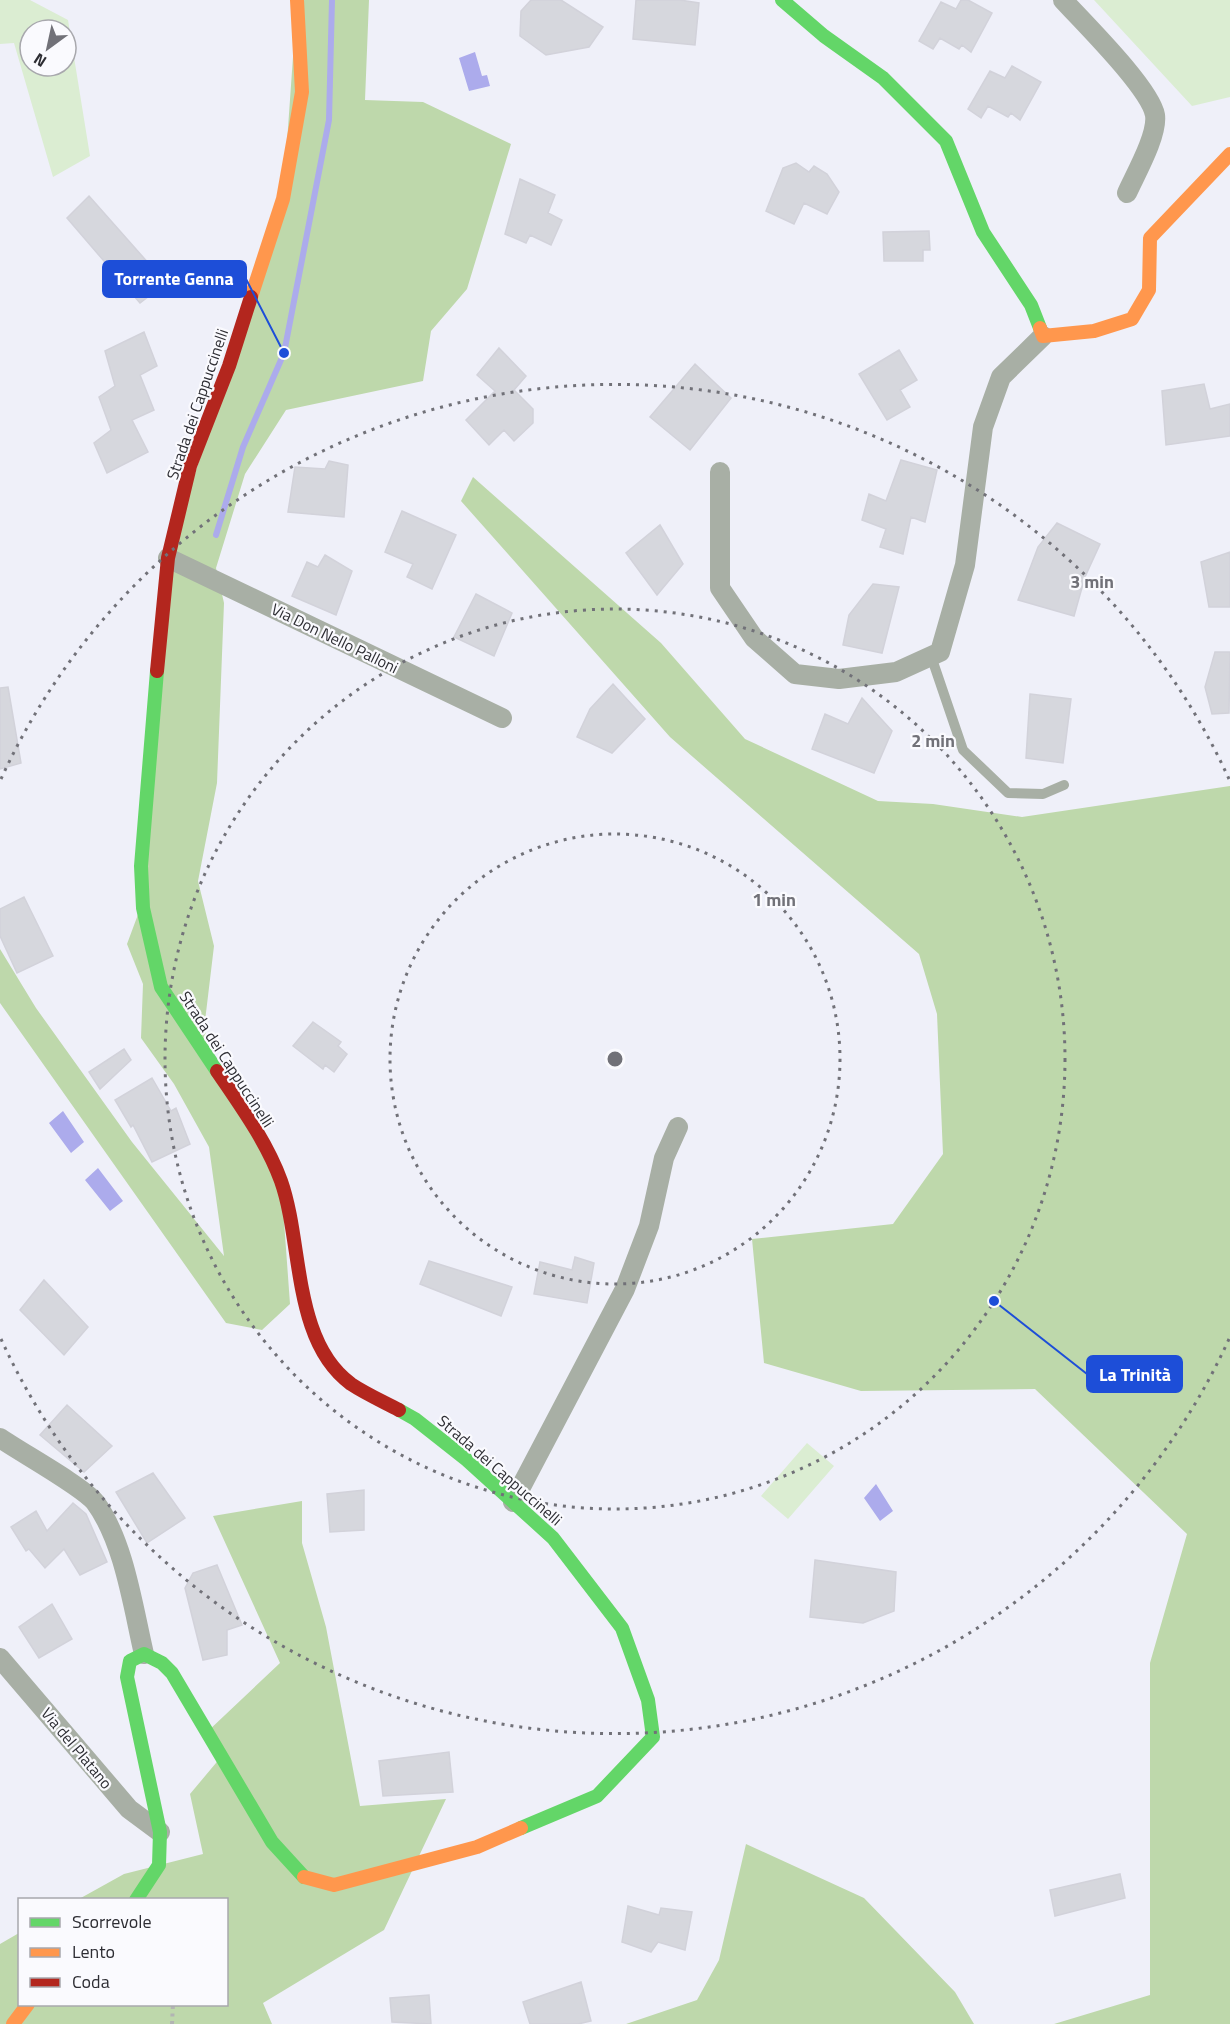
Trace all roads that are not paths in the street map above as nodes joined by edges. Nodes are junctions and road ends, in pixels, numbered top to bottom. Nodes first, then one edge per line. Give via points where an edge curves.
1 (297, 0) edge
2 (782, 0) edge
3 (1063, 0) edge
4 (1230, 154) edge
5 (1127, 193) dead end
6 (1043, 336) junction
7 (720, 472) dead end
8 (168, 558) junction
9 (932, 656) junction
10 (502, 718) dead end
11 (1064, 785) dead end
12 (678, 1127) dead end
13 (0, 1438) edge
14 (513, 1502) junction
15 (144, 1654) junction
16 (0, 1658) edge
17 (160, 1832) junction
18 (137, 1898) edge
19 (26, 2006) edge
20 (13, 2024) edge

1 - 8 street, Strada dei Cappuccinelli via 302,92 282,199 229,366 190,466
2 - 6 street via 883,78 946,141 983,232 1031,305
3 - 5 street via 1142,89 1155,116 1151,138
4 - 6 street via 1150,238 1149,290 1132,319 1094,331
6 - 9 street via 1001,377 983,427 965,565 940,652
7 - 9 street via 720,588 762,645 795,674 839,679 896,672
8 - 10 street, Via Don Nello Palloni
8 - 14 street, Strada dei Cappuccinelli via 141,866 143,908 161,987 248,1117 281,1179 293,1226 303,1304 326,1356 351,1383 415,1419
9 - 11 lane via 963,750 1008,793 1043,794
12 - 14 street via 664,1158 649,1226 625,1289
13 - 15 street via 94,1502 108,1525 123,1568
14 - 15 street, Strada dei Cappuccinelli via 553,1538 622,1628 648,1700 653,1737 597,1796 477,1847 334,1885 300,1876 272,1842 172,1673
15 - 17 street via 130,1661 127,1677
16 - 17 street, Via del Platano via 129,1809
17 - 18 street via 159,1865
19 - 20 street

